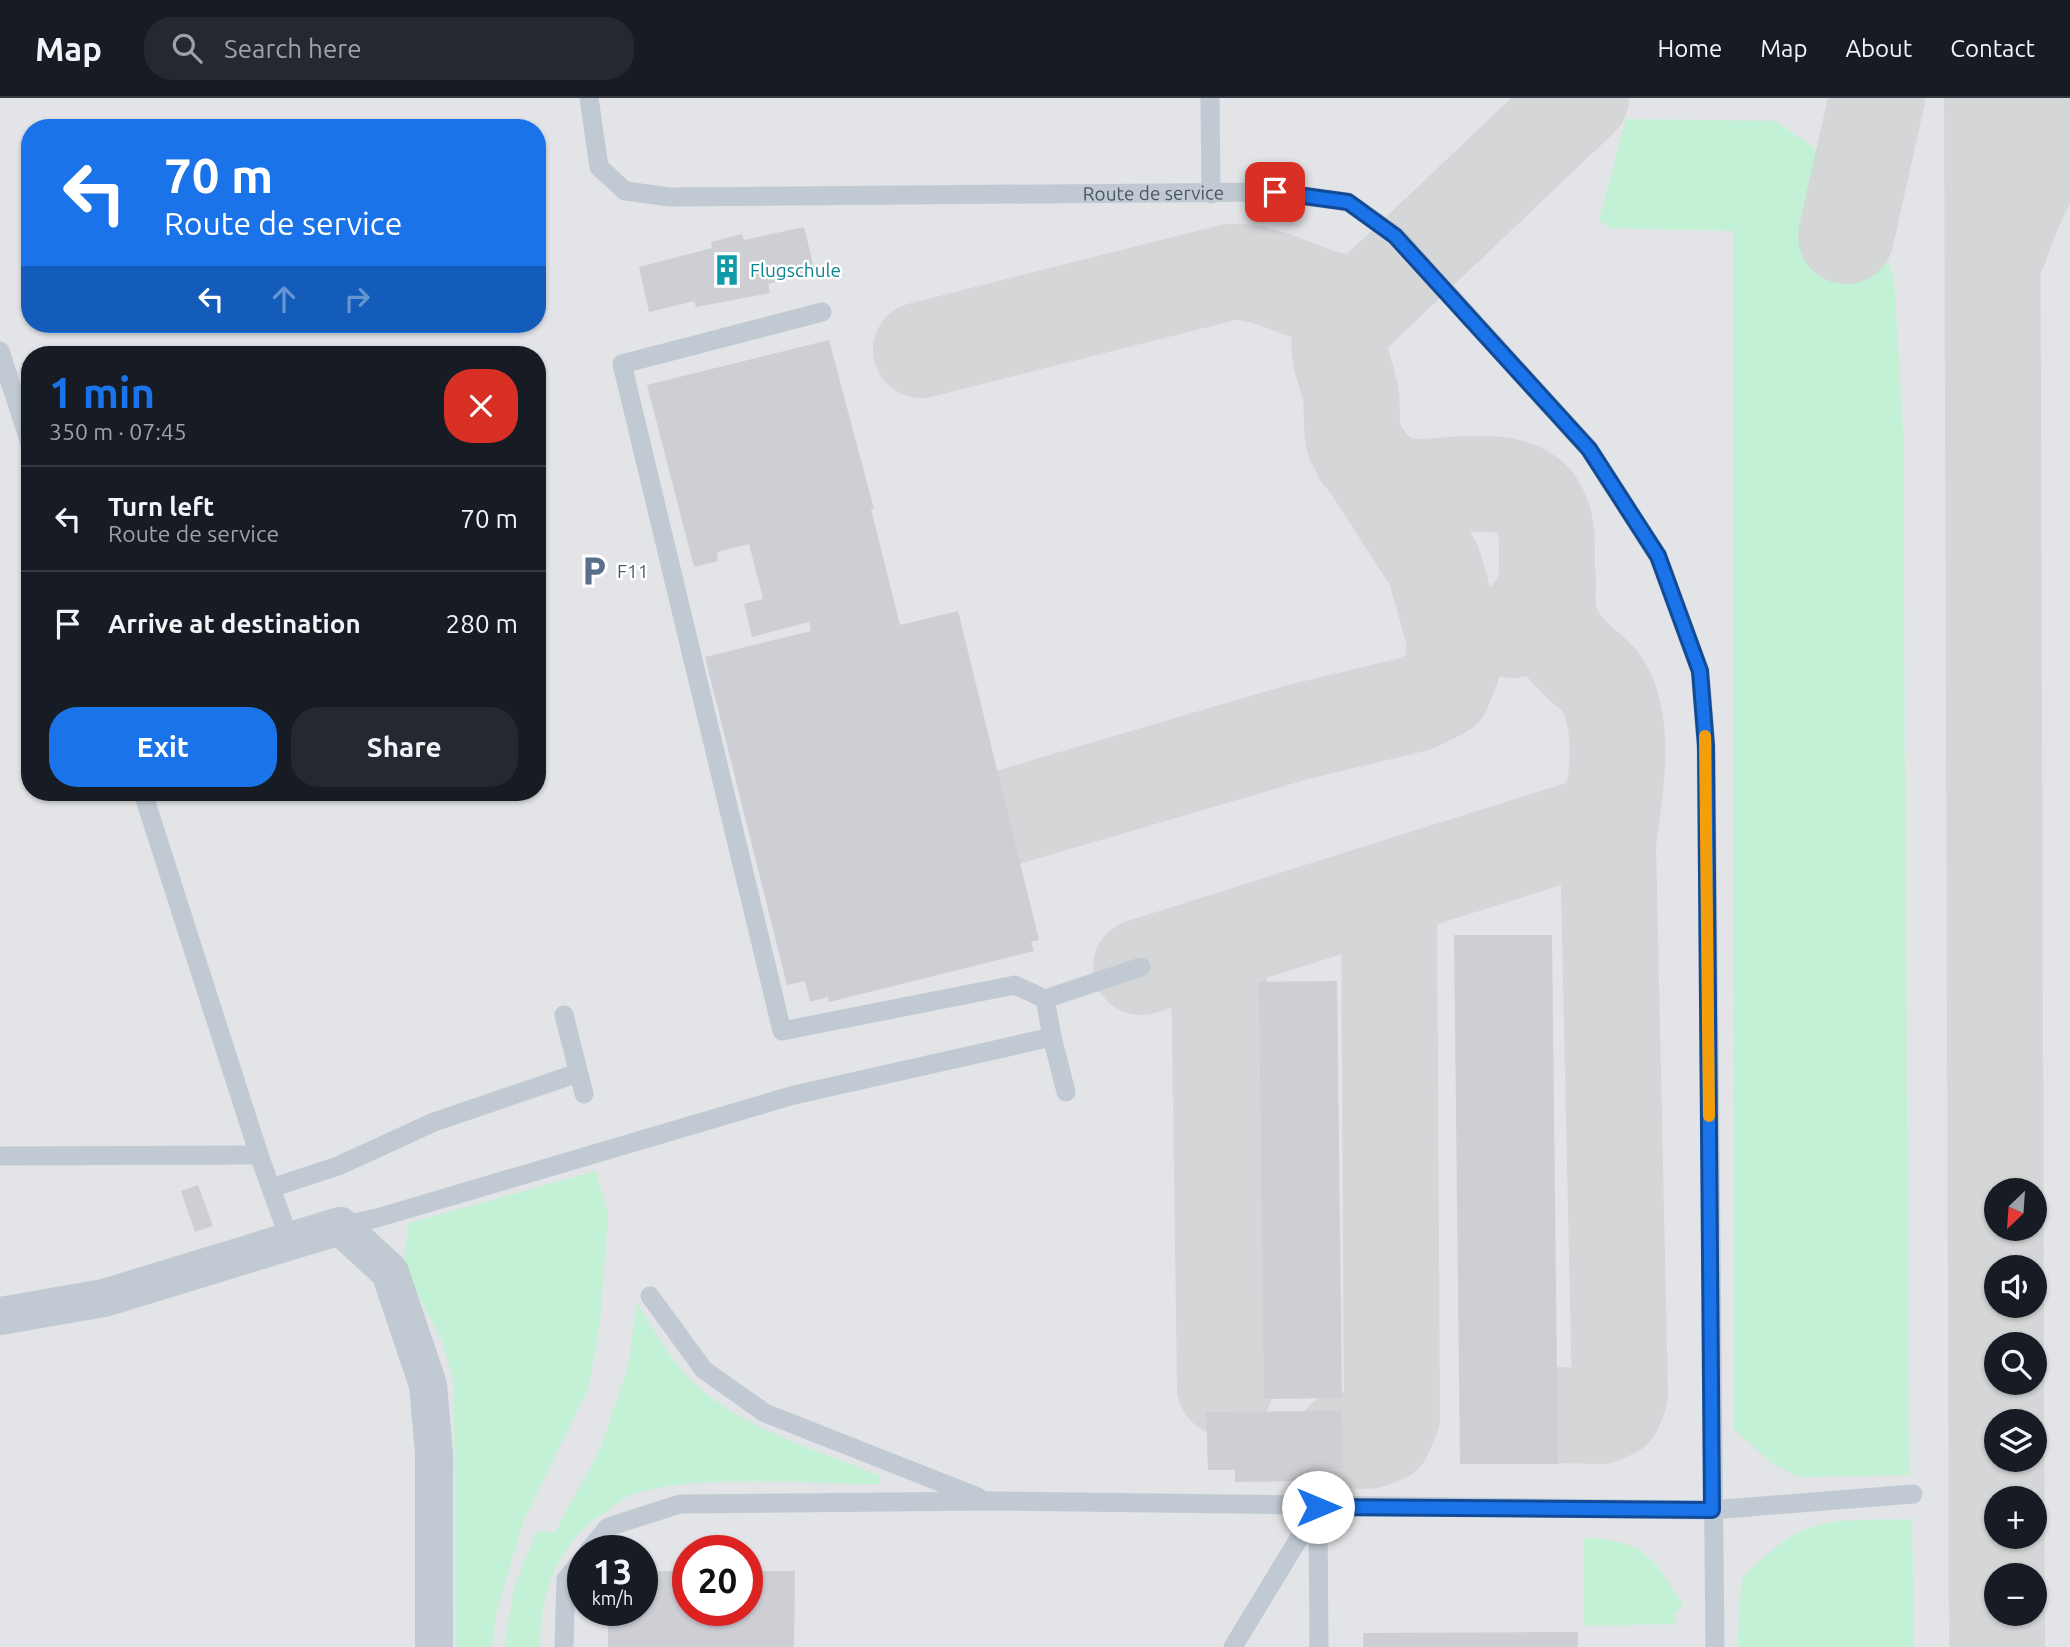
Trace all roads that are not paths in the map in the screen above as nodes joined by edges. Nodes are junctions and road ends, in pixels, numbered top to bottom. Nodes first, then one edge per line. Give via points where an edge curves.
1 (589, 98) edge
2 (1210, 98) edge
3 (1211, 194) junction
4 (822, 312) dead end
5 (0, 351) edge
6 (21, 415) edge
7 (146, 801) edge
8 (1141, 967) dead end
9 (1045, 999) junction
10 (564, 1015) dead end
11 (1052, 1037) junction
12 (578, 1073) junction
13 (1066, 1092) dead end
14 (583, 1094) dead end
15 (259, 1155) junction
16 (0, 1156) edge
17 (271, 1188) junction
18 (340, 1226) junction
19 (290, 1241) junction
20 (650, 1296) dead end
21 (0, 1316) edge
22 (1913, 1494) dead end
23 (988, 1501) junction
24 (1318, 1507) junction
25 (1712, 1510) junction
26 (601, 1535) edge
27 (567, 1578) edge
28 (434, 1647) edge
29 (564, 1647) edge
30 (1233, 1647) edge
31 (1319, 1647) edge
32 (1715, 1647) edge

1 - 3 lane, Route de service via 599,167 625,191 670,197
2 - 3 lane
3 - 25 lane, Route de service via 1275,192 1348,202 1395,236 1589,449 1658,556 1700,671 1706,746
4 - 9 lane via 622,364 782,1031 1015,985
5 - 6 lane
7 - 15 lane
8 - 9 lane
9 - 11 lane
10 - 12 lane
11 - 13 lane
11 - 18 lane via 794,1095
12 - 14 lane
12 - 17 lane via 434,1122 338,1166
15 - 16 lane
15 - 17 lane
17 - 19 lane
18 - 19 street
18 - 28 street via 390,1272 428,1385 434,1453
19 - 21 street via 104,1298
20 - 23 lane via 704,1370 765,1413
22 - 25 lane
23 - 24 lane
23 - 26 lane via 680,1504 608,1527
24 - 25 lane
24 - 30 lane
24 - 31 lane
25 - 32 lane, Route de service
27 - 29 lane

